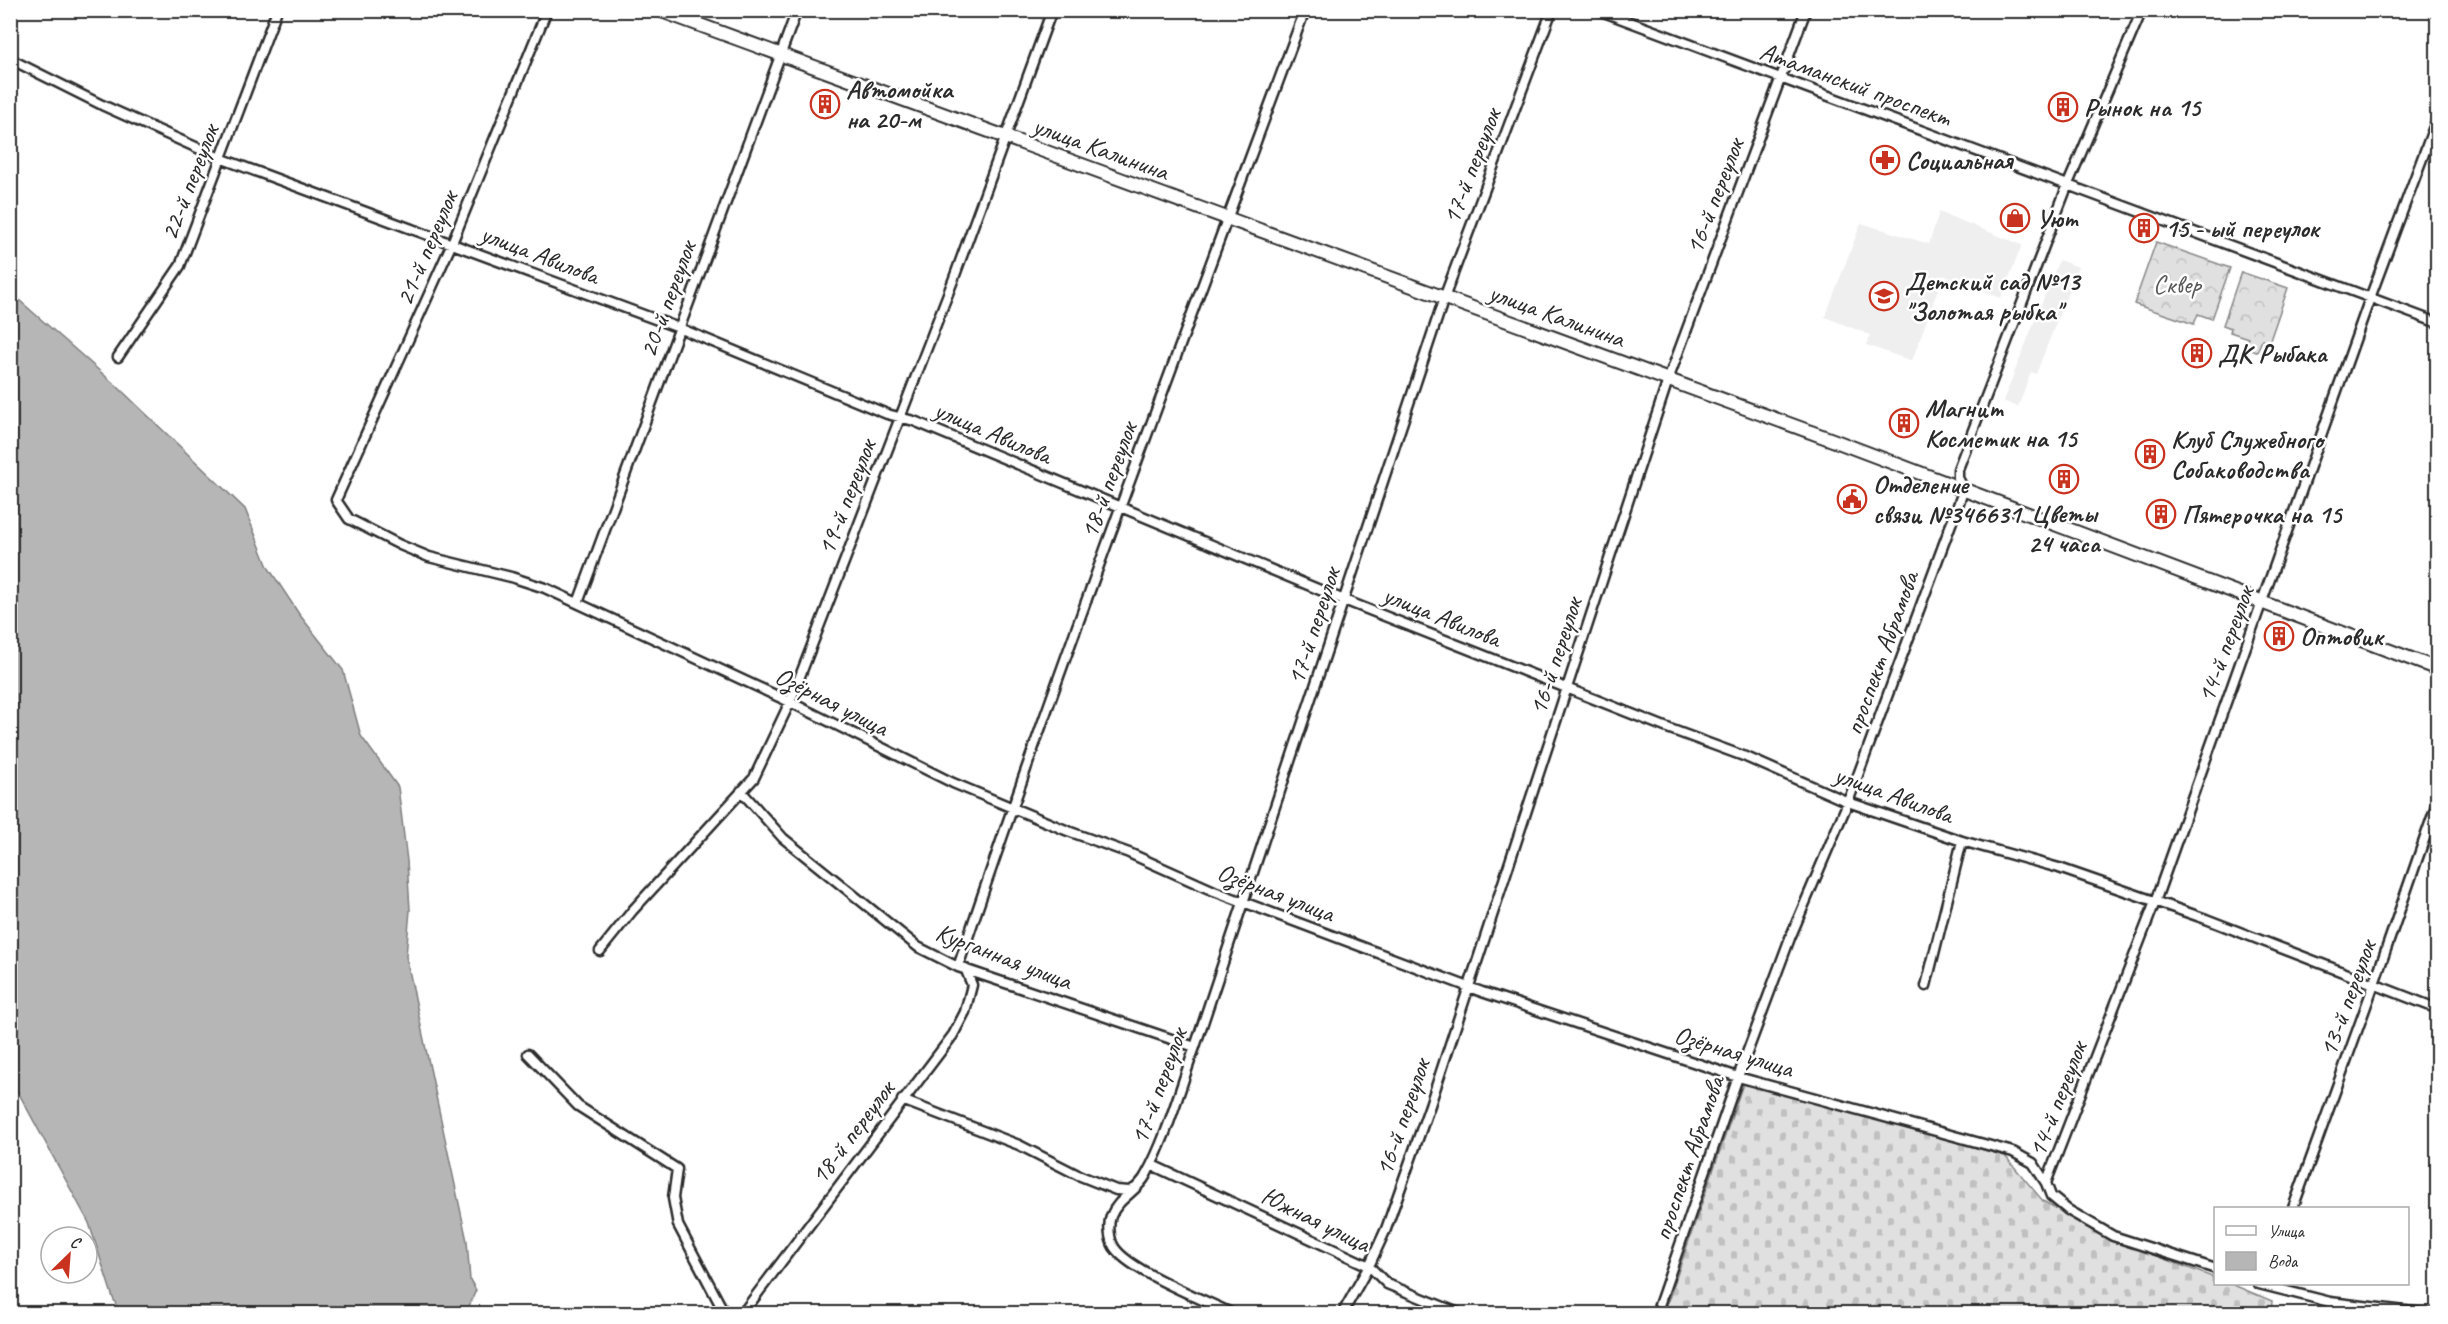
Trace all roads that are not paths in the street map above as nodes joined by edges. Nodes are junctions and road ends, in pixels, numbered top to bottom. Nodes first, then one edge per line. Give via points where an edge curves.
1 (277, 10) edge
2 (547, 10) edge
3 (658, 10) edge
4 (797, 10) edge
5 (1052, 10) edge
6 (1305, 10) edge
7 (1552, 10) edge
8 (1598, 10) edge
9 (1806, 10) edge
10 (2142, 10) edge
11 (780, 55) junction
12 (10, 59) edge
13 (1781, 79) junction
14 (2438, 116) edge
15 (1005, 137) junction
16 (220, 158) junction
17 (2068, 184) junction
18 (1227, 219) junction
19 (452, 243) junction
20 (1444, 298) junction
21 (2370, 298) junction
22 (2438, 323) edge
23 (678, 328) junction
24 (118, 357) dead end
25 (1668, 380) junction
26 (900, 417) junction
27 (1964, 489) junction
28 (336, 500) joint
29 (1119, 508) junction
30 (1344, 600) junction
31 (2262, 602) junction
32 (578, 603) junction
33 (2438, 669) edge
34 (1566, 688) junction
35 (790, 702) junction
36 (741, 791) junction
37 (2438, 800) edge
38 (1848, 802) junction
39 (1012, 807) junction
40 (1962, 841) junction
41 (1242, 902) junction
42 (2156, 902) junction
43 (600, 951) dead end
44 (962, 967) junction
45 (2374, 984) junction
46 (1926, 986) dead end
47 (1468, 987) junction
48 (2438, 1009) edge
49 (1195, 1047) junction
50 (528, 1054) dead end
51 (1738, 1077) junction
52 (902, 1100) junction
53 (1152, 1165) junction
54 (2046, 1183) junction
55 (1142, 1184) junction
56 (2294, 1207) edge
57 (1369, 1266) junction
58 (2214, 1268) edge
59 (2267, 1285) edge
60 (725, 1314) edge
61 (742, 1314) edge
62 (1233, 1314) edge
63 (1342, 1314) edge
64 (1461, 1314) edge
65 (1656, 1314) edge
66 (2430, 1314) edge

1 - 16 street, 22-й переулок
2 - 19 street, 21-й переулок
3 - 11 main road, улица Калинина
4 - 11 street, 20-й переулок
5 - 15 street, 19-й переулок
6 - 18 street, 18-й переулок
7 - 20 street, 17-й переулок
8 - 13 street, Атаманский проспект
9 - 13 street, 16-й переулок
10 - 17 street, проспект Абрамова
11 - 15 main road, улица Калинина
11 - 23 street, 20-й переулок
12 - 16 street, улица Авилова
13 - 17 street, Атаманский проспект
13 - 25 street, 16-й переулок
14 - 21 street, 14-й переулок
15 - 18 main road, улица Калинина
15 - 26 street, 19-й переулок
16 - 19 street, улица Авилова
16 - 24 street, 22-й переулок via 180,266
17 - 21 street, Атаманский проспект
17 - 27 street, проспект Абрамова via 1958,469
18 - 20 main road, улица Калинина
18 - 29 street, 18-й переулок
19 - 23 street, улица Авилова
19 - 28 street, 21-й переулок
20 - 25 main road, улица Калинина
20 - 30 street, 17-й переулок
21 - 22 street, Атаманский проспект
21 - 31 street, 14-й переулок
23 - 26 street, улица Авилова
23 - 32 street, 20-й переулок
25 - 27 main road, улица Калинина
25 - 34 street, 16-й переулок
26 - 29 street, улица Авилова
26 - 35 street, 19-й переулок
27 - 31 main road, улица Калинина
27 - 38 street, проспект Абрамова
28 - 32 street, Озёрная улица via 349,519 400,545 429,557 522,580
29 - 30 street, улица Авилова
29 - 39 street, 18-й переулок
30 - 34 street, улица Авилова
30 - 41 street, 17-й переулок
31 - 33 main road, улица Калинина
31 - 42 street, 14-й переулок
32 - 35 street, Озёрная улица
34 - 38 street, улица Авилова via 1746,757
34 - 47 street, 16-й переулок
35 - 36 street, 19-й переулок via 754,778
35 - 39 street, Озёрная улица via 906,761
36 - 43 street, 19-й переулок
36 - 44 street, Курганная улица via 783,838 918,947
37 - 45 street, 13-й переулок
38 - 40 street, улица Авилова
38 - 51 street, проспект Абрамова via 1790,938
39 - 41 street, Озёрная улица
39 - 44 street, 18-й переулок
40 - 42 street, улица Авилова via 2059,868
40 - 46 street, улица Авилова
41 - 47 street, Озёрная улица
41 - 49 street, 17-й переулок
42 - 45 street, улица Авилова
42 - 54 street, 14-й переулок
44 - 49 street, Курганная улица
44 - 52 street, 18-й переулок via 972,985 965,1012 937,1058
45 - 48 street, улица Авилова
45 - 56 street, 13-й переулок
47 - 51 street, Озёрная улица
47 - 57 street, 16-й переулок via 1398,1195
49 - 53 street, 17-й переулок
50 - 60 street via 578,1107 677,1169 673,1198 678,1226
51 - 54 street, Озёрная улица via 2013,1152 2033,1163
51 - 65 street, проспект Абрамова
52 - 55 street via 1019,1145 1116,1190 1129,1191
52 - 61 street, 18-й переулок
53 - 55 street, 17-й переулок
53 - 57 street, Южная улица
54 - 58 street, Озёрная улица via 2051,1196 2068,1210 2113,1236
55 - 62 street, 17-й переулок via 1125,1197 1112,1215 1114,1247 1130,1262
57 - 63 street, 16-й переулок
57 - 64 street, Южная улица via 1387,1284
59 - 66 street via 2330,1302

